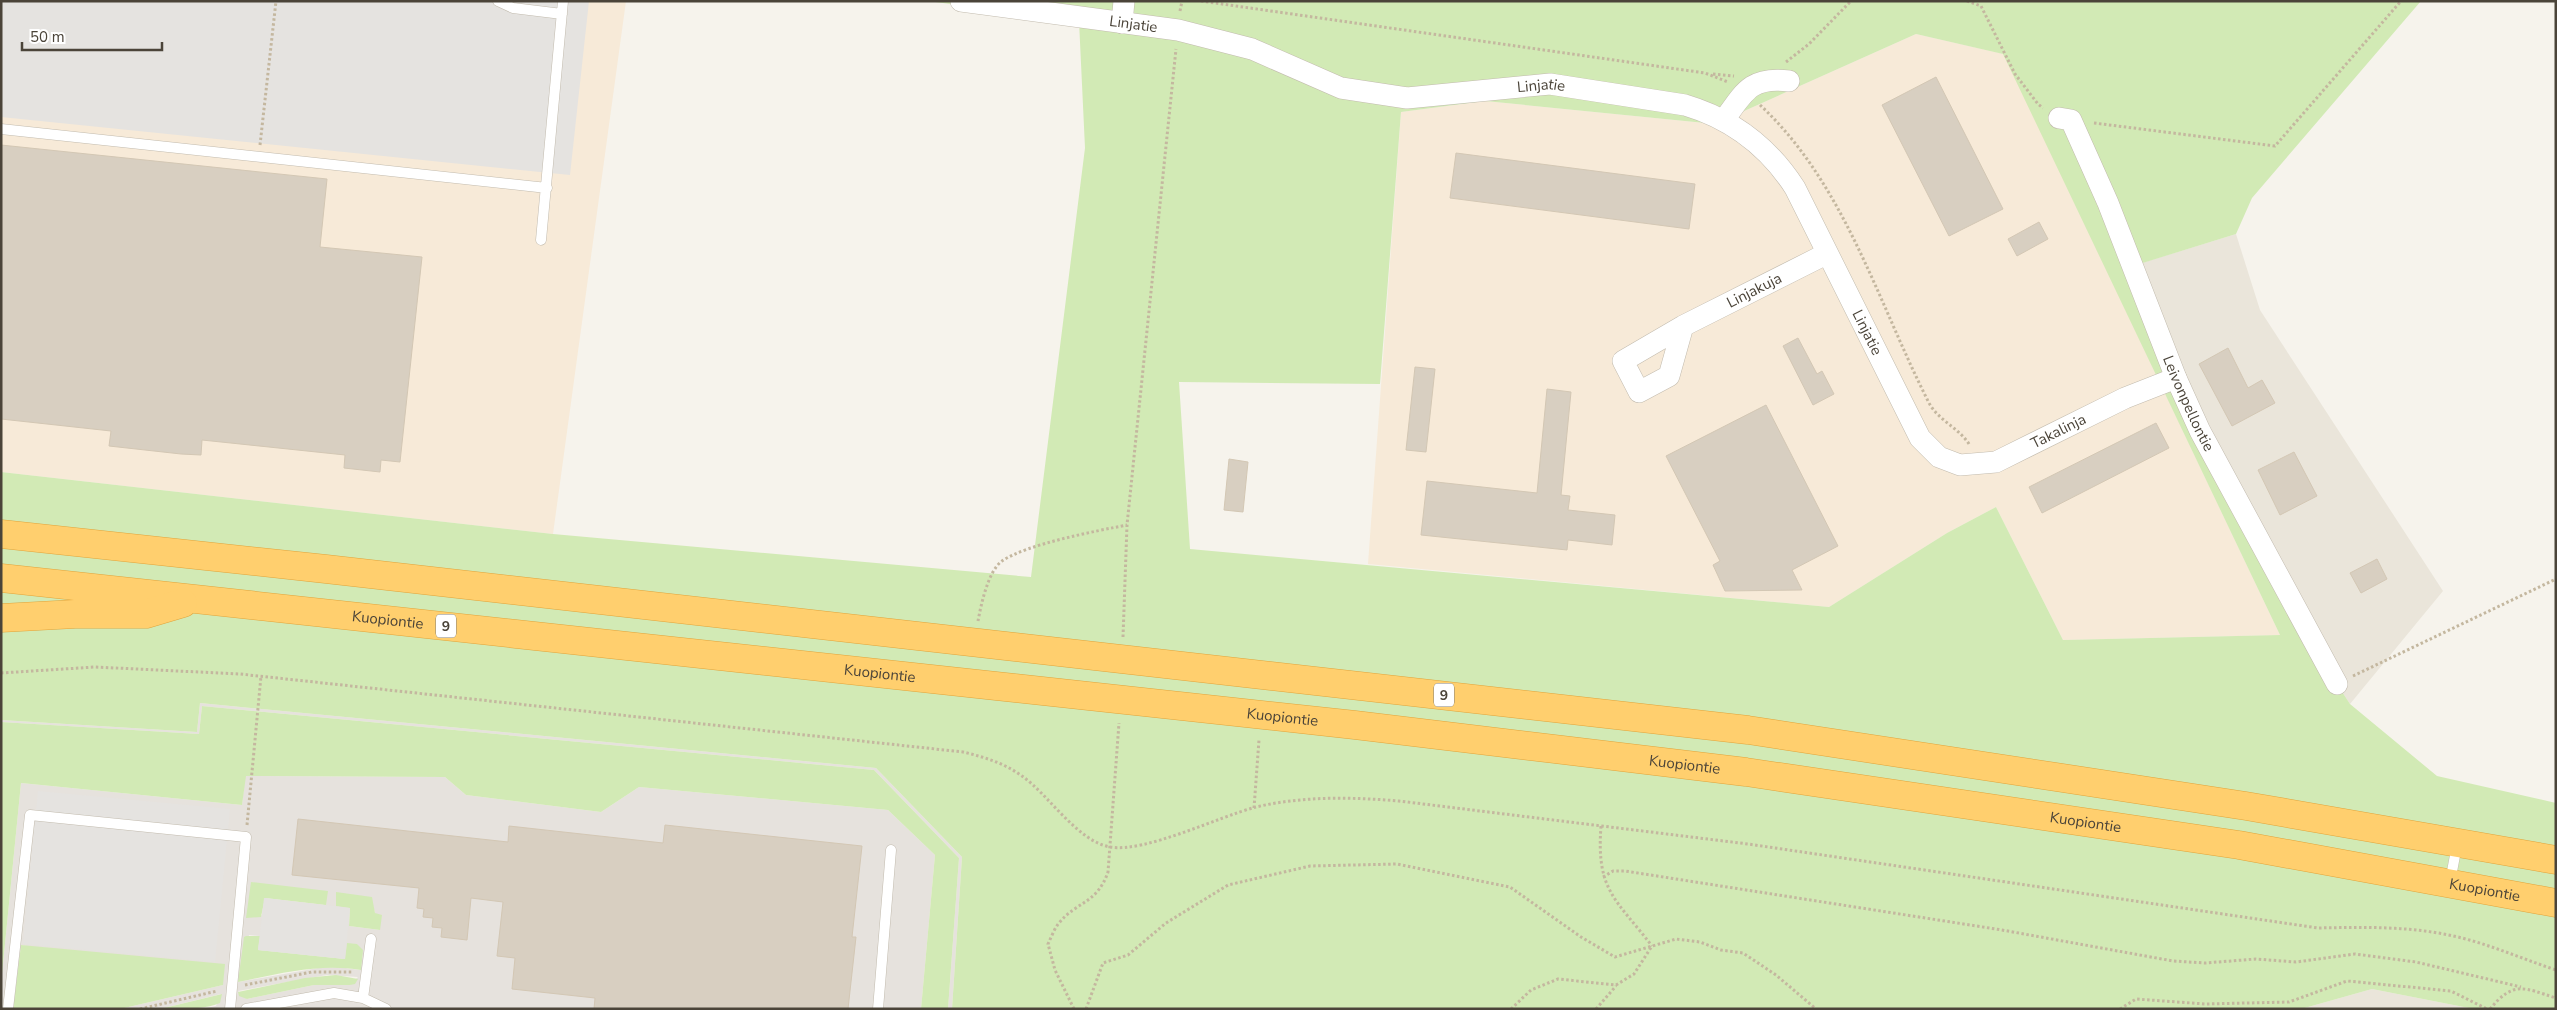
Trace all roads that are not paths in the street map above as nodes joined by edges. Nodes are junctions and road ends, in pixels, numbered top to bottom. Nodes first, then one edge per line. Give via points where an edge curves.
1 (498, 1) edge
2 (563, 1) edge
3 (961, 1) edge
4 (1124, 1) edge
5 (562, 14) junction
6 (1122, 23) junction
7 (1789, 81) dead end
8 (2065, 119) road end
9 (1724, 120) junction
10 (1, 129) edge
11 (546, 188) junction
12 (541, 240) dead end
13 (1826, 254) junction
14 (1683, 326) dead end
15 (2176, 378) junction
16 (1939, 458) joint
17 (1, 534) edge
18 (1, 578) edge
19 (197, 599) junction
20 (1, 618) edge
21 (2337, 684) road end
22 (2457, 842) junction
23 (891, 850) dead end
24 (2556, 860) edge
25 (2450, 883) junction
26 (2556, 903) edge
27 (371, 939) dead end
28 (363, 998) junction
29 (8, 1009) edge
30 (230, 1009) edge
31 (246, 1009) edge
32 (386, 1009) edge
33 (878, 1009) edge

1 - 5 lane via 513,8
2 - 5 lane
3 - 6 street, Linjatie
4 - 6 street
5 - 11 lane
6 - 9 street, Linjatie via 1178,30 1252,49 1341,88 1407,98 1550,84 1685,105
7 - 9 street via 1764,80 1744,92
8 - 15 street, Leivonpellontie via 2108,203
9 - 13 street, Linjatie via 1760,144 1784,172
10 - 11 lane
11 - 12 lane
13 - 14 street, Linjakuja
13 - 16 street, Linjatie via 1920,438
15 - 16 street, Takalinja via 2125,398 1996,462 1960,466
15 - 21 street, Leivonpellontie via 2200,431
17 - 22 highway, 9 via 1748,730 2246,806
18 - 19 highway, Kuopiontie / 9
19 - 20 highway via 146,614
19 - 25 highway, Kuopiontie / 9 via 1345,724 1746,772 2229,844
22 - 24 highway, 9
22 - 25 lane
23 - 33 lane
25 - 26 highway, Kuopiontie / 9
27 - 28 lane
28 - 31 lane via 334,993
28 - 32 lane
29 - 30 lane via 30,815 246,837

